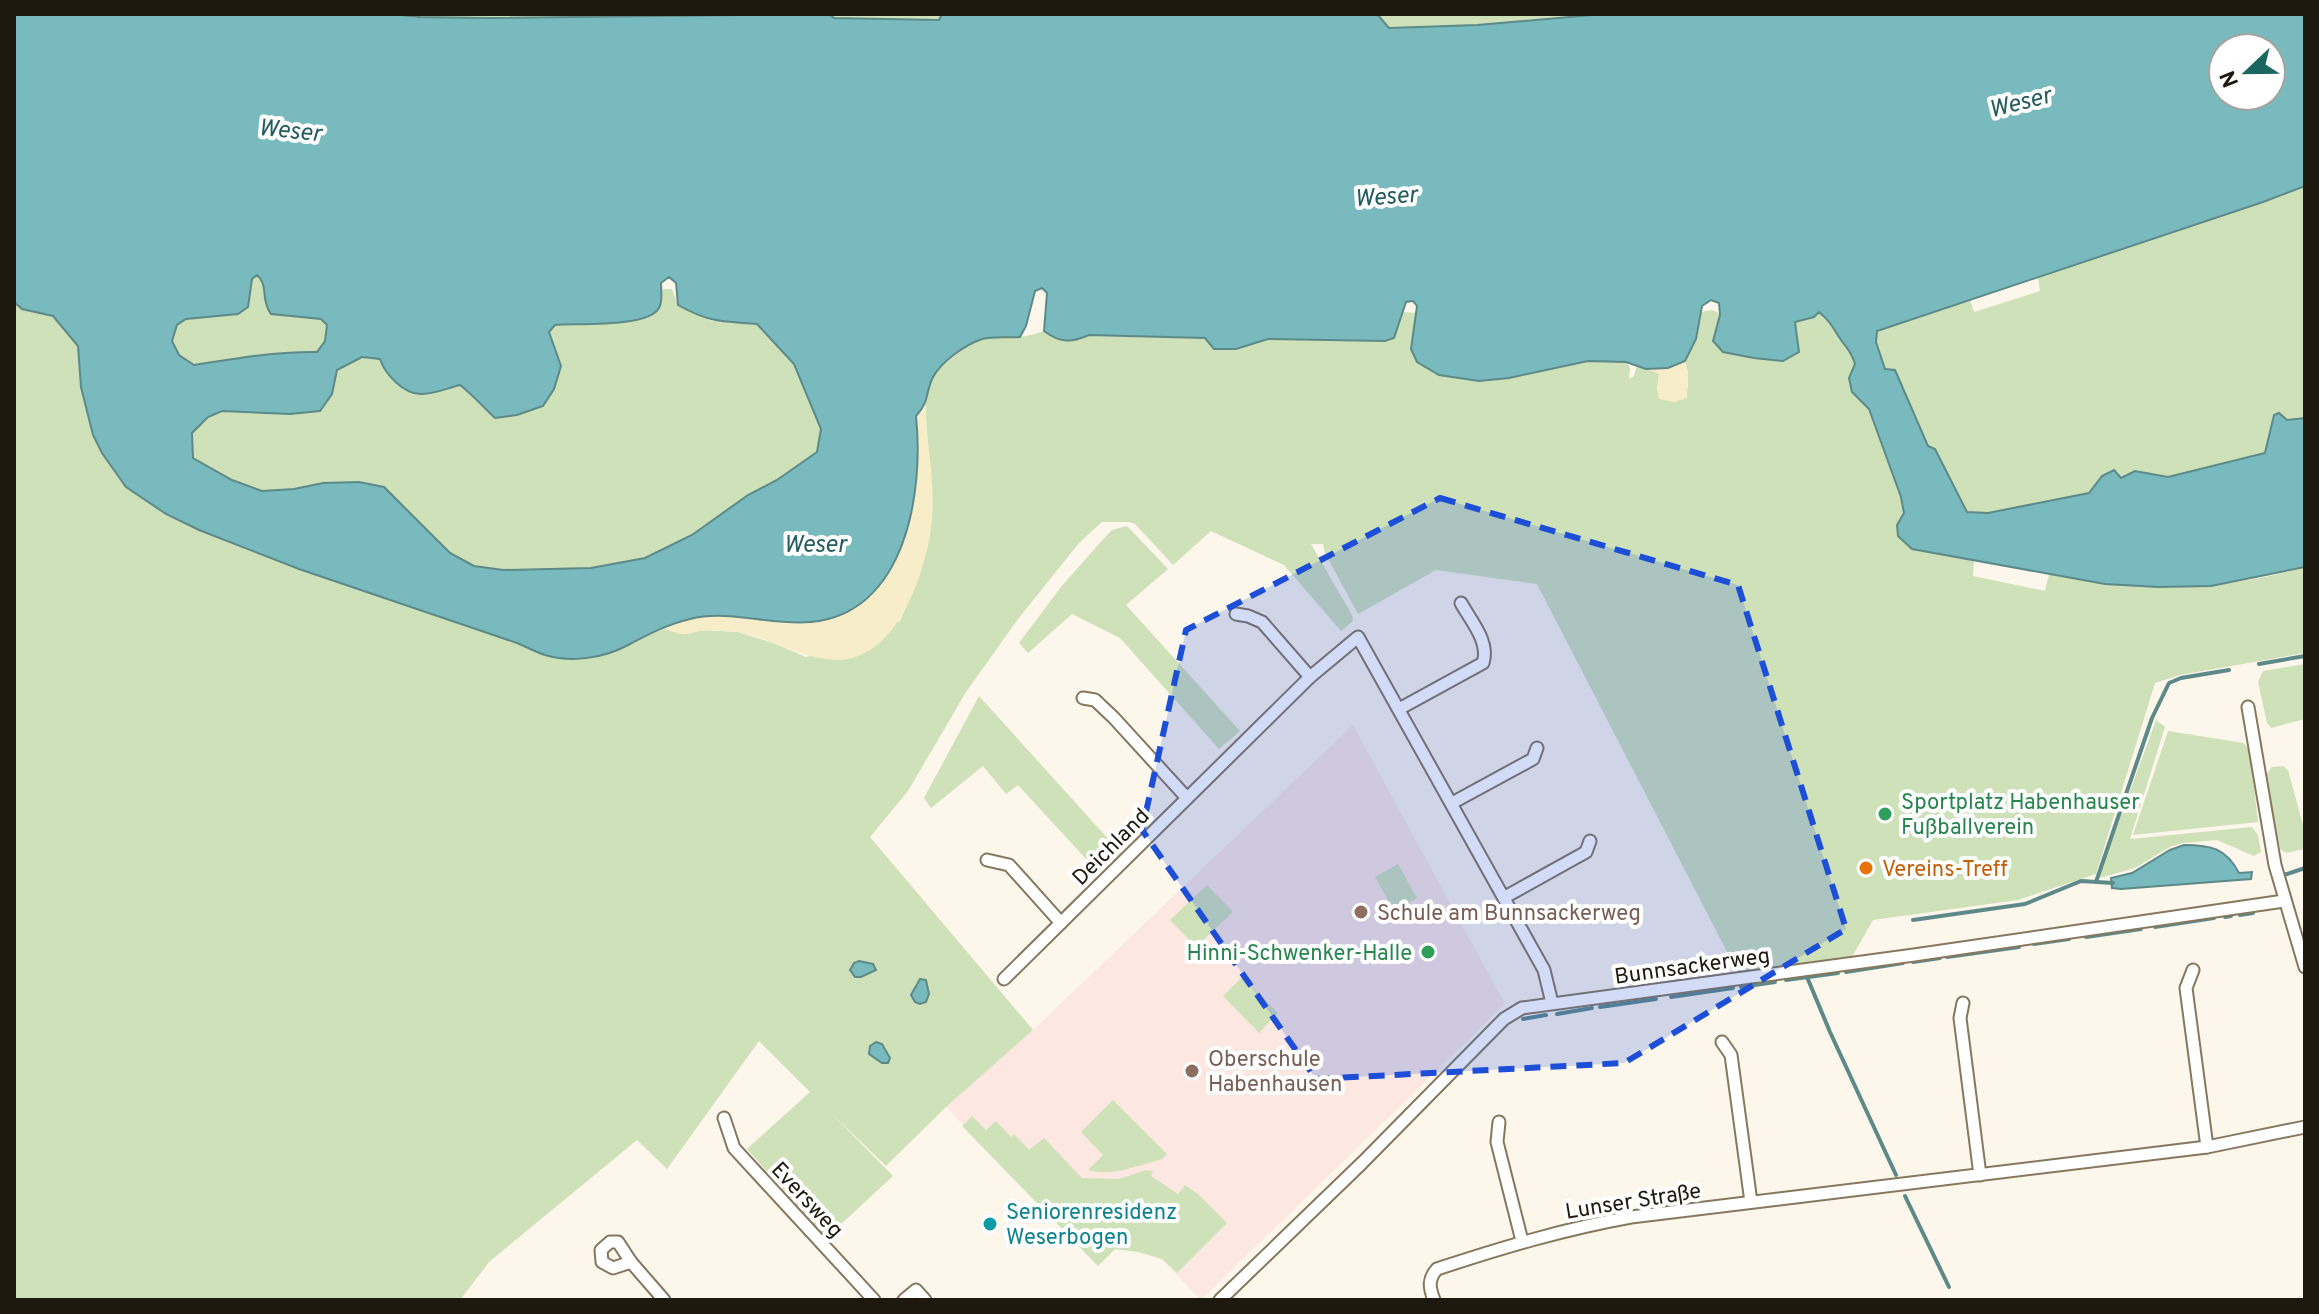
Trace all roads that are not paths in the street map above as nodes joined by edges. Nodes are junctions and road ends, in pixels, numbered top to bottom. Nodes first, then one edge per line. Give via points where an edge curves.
1 (1461, 603) dead end
2 (1236, 614) dead end
3 (1310, 677) junction
4 (1083, 698) dead end
5 (2248, 707) dead end
6 (1399, 709) junction
7 (1537, 748) dead end
8 (1187, 798) junction
9 (1452, 803) junction
10 (1590, 841) dead end
11 (987, 860) dead end
12 (1505, 897) junction
13 (2284, 901) junction
14 (1061, 923) junction
15 (2305, 967) edge
16 (2193, 970) dead end
17 (1004, 979) dead end
18 (1552, 1003) junction
19 (1963, 1003) dead end
20 (1722, 1042) dead end
21 (724, 1118) dead end
22 (1499, 1122) dead end
23 (2305, 1127) edge
24 (2207, 1147) junction
25 (1980, 1175) junction
26 (1751, 1202) junction
27 (1522, 1241) junction
28 (631, 1262) dead end
29 (664, 1300) edge
30 (874, 1300) edge
31 (904, 1300) edge
32 (925, 1300) edge
33 (1220, 1300) edge
34 (1434, 1300) edge

1 - 6 street via 1483,642 1483,663
2 - 3 street via 1262,622
3 - 6 street, Deichland via 1358,637
3 - 8 street, Deichland
4 - 8 street via 1095,700 1114,718
5 - 13 street
6 - 9 street, Deichland
7 - 9 street via 1533,759
8 - 14 street, Deichland
9 - 12 street, Deichland
10 - 12 street via 1586,852
11 - 14 street via 1009,865
12 - 18 street, Deichland via 1544,970
13 - 15 street
13 - 18 street, Bunnsackerweg
14 - 17 street, Deichland
16 - 24 street via 2186,988
18 - 33 street, Bunnsackerweg via 1522,1008 1504,1019
19 - 25 street via 1960,1018
20 - 26 street via 1731,1055
21 - 30 street, Eversweg via 734,1148
22 - 27 street via 1497,1142
23 - 24 street, Lunser Straße
24 - 25 street, Lunser Straße
25 - 26 street, Lunser Straße
26 - 27 street, Lunser Straße via 1631,1217
27 - 34 street, Lunser Straße via 1437,1269 1431,1276
28 - 29 street
31 - 32 street via 916,1290

